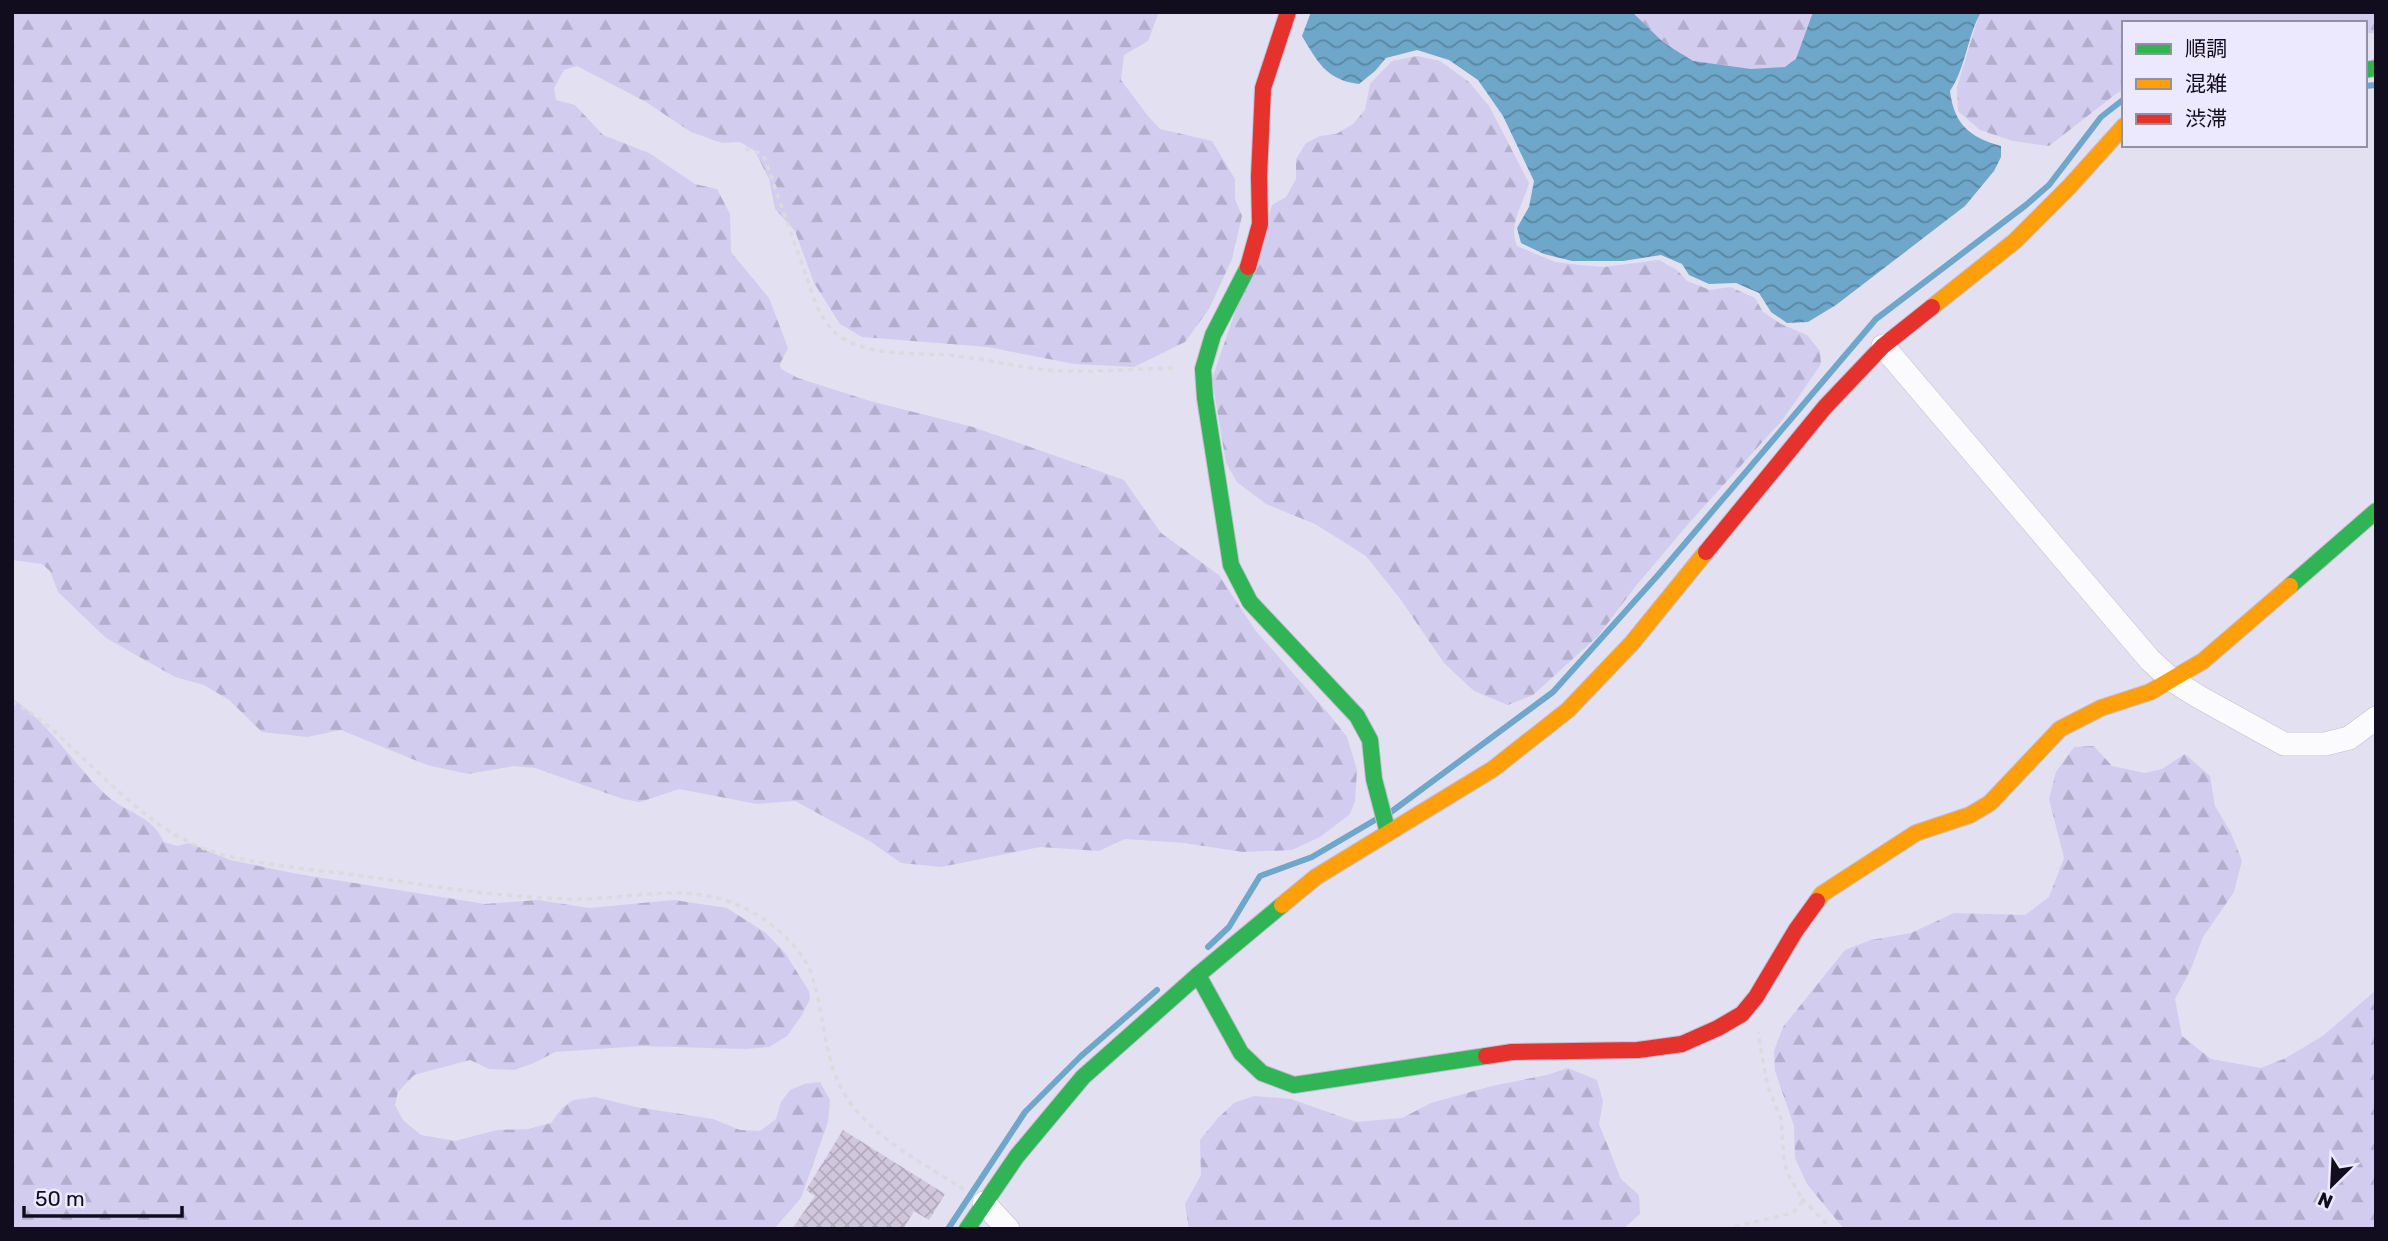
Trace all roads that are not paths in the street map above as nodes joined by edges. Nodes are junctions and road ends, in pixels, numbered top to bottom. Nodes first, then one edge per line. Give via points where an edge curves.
1 (1289, 12) edge
2 (2122, 129) edge
3 (1883, 346) junction
4 (2376, 511) edge
5 (2172, 680) junction
6 (2376, 718) edge
7 (1385, 820) junction
8 (1198, 975) junction
9 (984, 1203) junction
10 (967, 1229) edge
11 (1007, 1229) edge

1 - 7 street via 1264,88 1260,224 1250,262 1213,335 1203,369 1205,398 1231,565 1250,602 1356,716 1370,740
2 - 3 street via 2015,241
3 - 5 street via 2150,660
3 - 7 street via 1825,407 1633,643 1568,710 1493,769
4 - 5 street via 2203,661
5 - 6 street via 2284,744 2325,744 2349,738
5 - 8 street via 2060,729 1990,803 1970,816 1916,833 1822,894 1742,1014 1682,1044 1638,1050 1512,1052 1294,1085 1262,1073 1241,1053
7 - 8 street
8 - 9 street via 1083,1077
9 - 10 street
9 - 11 street

